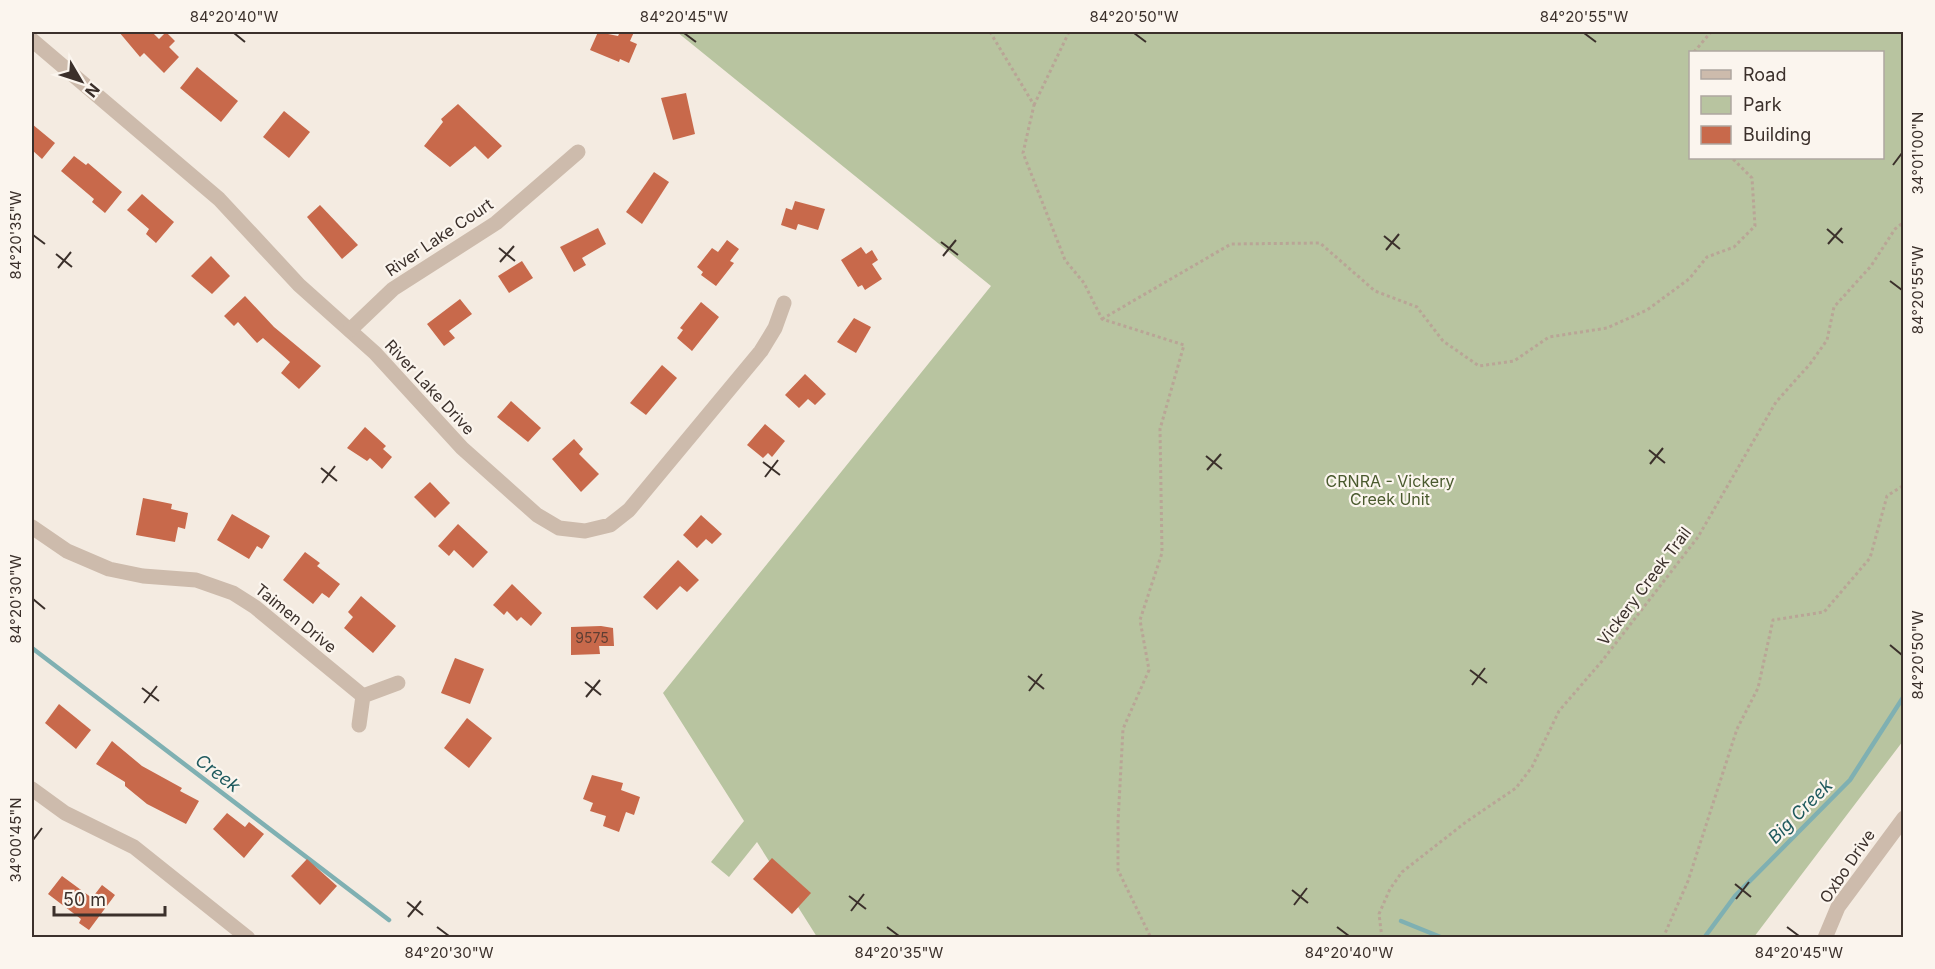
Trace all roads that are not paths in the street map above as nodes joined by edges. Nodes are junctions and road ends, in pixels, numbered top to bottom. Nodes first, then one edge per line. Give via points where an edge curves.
1 (32, 40) edge
2 (578, 152) dead end
3 (784, 303) dead end
4 (350, 330) junction
5 (32, 526) edge
6 (398, 683) dead end
7 (363, 696) junction
8 (359, 725) dead end
9 (32, 789) edge
10 (1904, 818) edge
11 (248, 938) edge
12 (1825, 938) edge

1 - 4 street, River Lake Drive via 219,199 299,285
2 - 4 street, River Lake Court via 496,223 393,289
3 - 4 street, River Lake Drive via 761,351 629,510 610,525 585,531 559,528 537,515 462,448
5 - 7 street, Taimen Drive via 67,551 108,569 196,580 233,593
6 - 7 street
7 - 8 street
9 - 11 street via 65,813 134,848
10 - 12 street, Oxbo Drive via 1838,907

